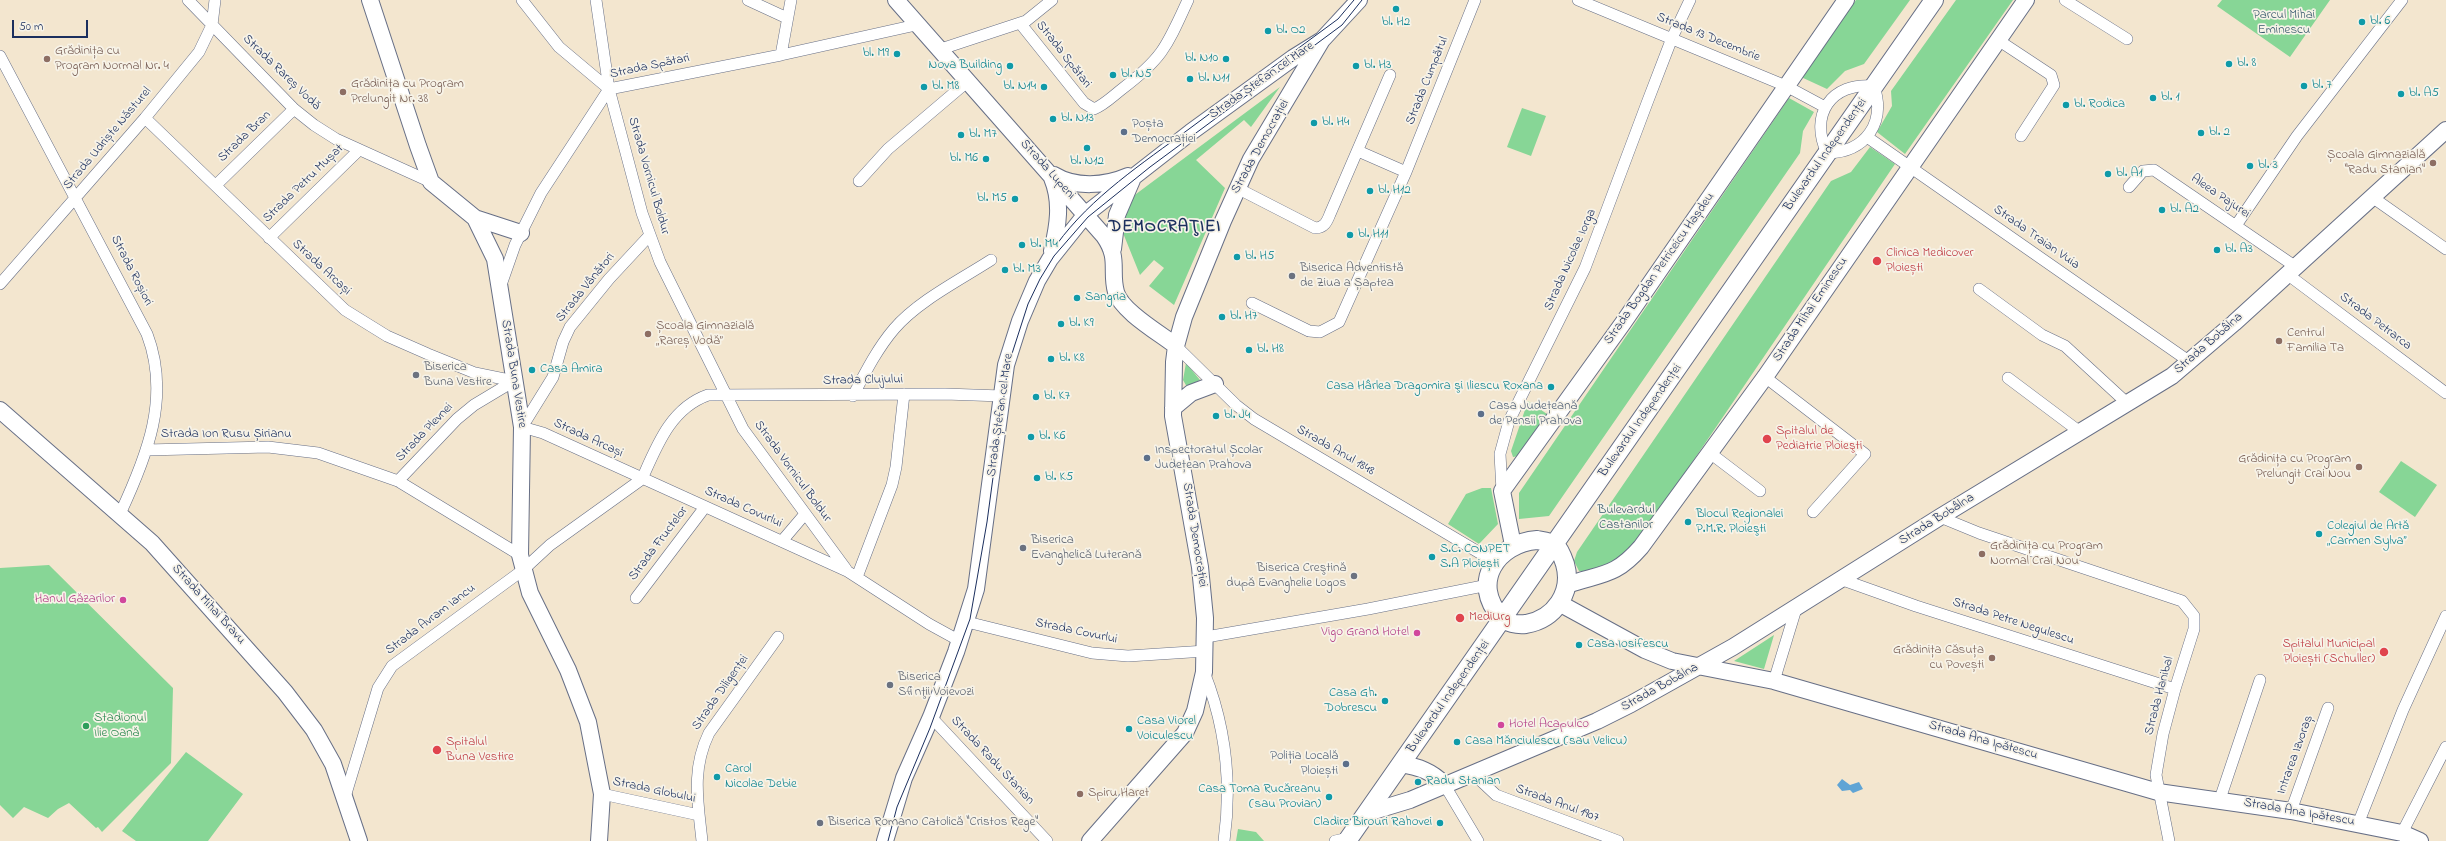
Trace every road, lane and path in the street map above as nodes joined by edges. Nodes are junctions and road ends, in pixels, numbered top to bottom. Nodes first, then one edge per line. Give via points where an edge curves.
1 (188, 0) edge
2 (215, 0) edge
3 (370, 0) edge
4 (522, 0) edge
5 (596, 0) edge
6 (748, 0) edge
7 (791, 0) edge
8 (896, 0) edge
9 (1052, 0) edge
10 (1188, 0) edge
11 (1346, 0) edge
12 (1359, 0) edge
13 (1475, 0) edge
14 (1578, 0) edge
15 (1690, 0) edge
16 (1846, 0) edge
17 (1934, 0) edge
18 (2026, 0) edge
19 (2065, 0) edge
20 (2402, 0) edge
21 (787, 18) junction
22 (1020, 23) junction
23 (212, 25) junction
24 (916, 25) junction
25 (1672, 38) junction
26 (1322, 40) junction
27 (1998, 40) junction
28 (2127, 40) dead end
29 (938, 50) junction
30 (781, 55) junction
31 (0, 56) edge
32 (1293, 58) junction
33 (1390, 75) dead end
34 (967, 82) junction
35 (1786, 86) junction
36 (1874, 86) junction
37 (609, 89) junction
38 (294, 108) junction
39 (1825, 108) junction
40 (145, 118) junction
41 (2446, 130) edge
42 (2021, 136) dead end
43 (1868, 137) junction
44 (359, 150) junction
45 (1358, 151) junction
46 (1827, 153) junction
47 (1910, 166) junction
48 (1406, 172) junction
49 (1050, 173) junction
50 (1137, 173) junction
51 (859, 181) dead end
52 (432, 182) junction
53 (216, 185) junction
54 (2129, 187) dead end
55 (1238, 188) junction
56 (2372, 197) junction
57 (77, 198) junction
58 (1086, 214) junction
59 (475, 218) junction
60 (2237, 224) junction
61 (521, 233) junction
62 (649, 236) junction
63 (269, 238) junction
64 (2446, 248) edge
65 (1112, 249) junction
66 (1050, 259) junction
67 (991, 260) dead end
68 (2292, 270) junction
69 (0, 284) edge
70 (501, 285) junction
71 (1979, 289) dead end
72 (1252, 303) dead end
73 (1176, 346) junction
74 (2190, 362) junction
75 (1765, 377) junction
76 (2008, 378) dead end
77 (514, 381) junction
78 (1216, 384) junction
79 (2446, 393) edge
80 (725, 394) junction
81 (904, 394) junction
82 (853, 396) junction
83 (1002, 396) junction
84 (2128, 404) junction
85 (1173, 408) junction
86 (0, 410) edge
87 (522, 427) junction
88 (2080, 432) junction
89 (146, 450) junction
90 (1710, 453) junction
91 (642, 478) junction
92 (398, 481) junction
93 (1502, 491) junction
94 (1760, 491) dead end
95 (705, 507) junction
96 (1812, 512) dead end
97 (120, 514) junction
98 (805, 514) junction
99 (1940, 517) junction
100 (782, 541) junction
101 (1513, 545) junction
102 (1554, 545) junction
103 (522, 562) junction
104 (1495, 562) junction
105 (852, 574) junction
106 (1843, 580) junction
107 (1488, 585) junction
108 (1567, 585) junction
109 (636, 598) dead end
110 (1559, 603) junction
111 (1796, 609) junction
112 (2446, 616) edge
113 (1503, 620) junction
114 (967, 622) junction
115 (778, 638) dead end
116 (960, 641) junction
117 (1206, 644) junction
118 (1654, 654) junction
119 (1699, 667) junction
120 (1204, 672) junction
121 (2260, 680) dead end
122 (1774, 681) junction
123 (2175, 689) junction
124 (1653, 692) junction
125 (2328, 708) dead end
126 (932, 717) junction
127 (2446, 746) edge
128 (1401, 764) junction
129 (1475, 771) junction
130 (1444, 784) junction
131 (2158, 792) junction
132 (602, 794) junction
133 (345, 797) junction
134 (2220, 799) junction
135 (2291, 811) junction
136 (1367, 813) junction
137 (699, 815) junction
138 (2358, 824) junction
139 (2402, 833) junction
140 (1344, 840) edge
141 (359, 841) edge
142 (599, 841) edge
143 (702, 841) edge
144 (886, 841) edge
145 (1047, 841) edge
146 (1090, 841) edge
147 (1224, 841) edge
148 (1478, 841) edge
149 (1618, 841) edge
150 (2169, 841) edge
151 (2420, 841) edge

1 - 23 street, Strada Rareș Vodă
2 - 23 street, Strada Udriște Năsturel
3 - 52 main road, Strada Buna Vestire
4 - 37 street via 559,47
5 - 37 street, Strada Vornicul Boldur
6 - 21 street
7 - 21 street
8 - 24 main road, Strada Lupeni
9 - 22 street via 1033,17
10 - 22 street, Strada Spătari via 1168,45 1159,58 1098,107 1091,108 1084,103
11 - 32 main road
12 - 26 main road, Strada Democrației
13 - 48 street, Strada Cumpătul
14 - 25 street, Strada 13 Decembrie
15 - 25 street, Strada Nicolae Iorga
16 - 35 main road, Strada Bogdan Petriceicu Hașdeu
17 - 36 main road, Bulevardul Independenței
18 - 27 main road, Strada Mihai Eminescu
19 - 28 street
20 - 60 street via 2297,136
21 - 30 street
22 - 29 street, Strada Spătari
23 - 38 street, Strada Rareș Vodă
23 - 40 street, Strada Udriște Năsturel via 199,52
24 - 29 main road, Strada Lupeni
24 - 30 street, Strada Spătari
25 - 35 street, Strada 13 Decembrie
25 - 93 street, Strada Nicolae Iorga via 1586,268 1509,421 1500,454
26 - 32 main road, Strada Ștefan cel Mare
26 - 55 main road, Strada Democrației via 1251,159
27 - 42 street via 2051,75 2053,79 2052,89
27 - 47 main road, Strada Mihai Eminescu
29 - 34 main road, Strada Lupeni
30 - 37 street, Strada Spătari
31 - 57 street, Strada Roșiori
32 - 50 main road, Strada Ștefan cel Mare
33 - 45 street
34 - 49 main road, Strada Lupeni
34 - 51 street via 888,150
35 - 39 street, Strada 13 Decembrie
35 - 93 main road, Strada Bogdan Petriceicu Hașdeu via 1623,323
36 - 39 street via 1842,90
36 - 43 street via 1878,111
36 - 46 main road, Bulevardul Independenței
37 - 61 street, Strada Spătari via 541,193
37 - 62 street, Strada Vornicul Boldur
38 - 44 street, Strada Rareș Vodă via 336,139
38 - 53 street, Strada Bran
39 - 46 street via 1820,132
40 - 53 street, Strada Arcași
40 - 57 street, Strada Udriște Năsturel
41 - 56 main road, Strada Bobâlna
43 - 46 street via 1849,150
43 - 47 street, Strada Traian Vuia
44 - 52 street, Strada Rareș Vodă
44 - 63 street, Strada Petru Mușat
45 - 48 street
45 - 55 street via 1326,224 1320,228 1315,228
46 - 102 main road, Bulevardul Independenței
47 - 74 street, Strada Traian Vuia
47 - 75 main road, Strada Mihai Eminescu
48 - 72 street, Strada Cumpătul via 1339,322 1320,332 1309,331
49 - 50 main road via 1066,181 1094,184
49 - 58 main road, Strada Lupeni
49 - 66 main road via 1058,203 1057,231
50 - 58 main road, Strada Ștefan cel Mare
50 - 65 main road via 1121,201
52 - 59 main road, Strada Buna Vestire
53 - 63 street, Strada Arcași
54 - 60 street, Aleea Pajurei via 2143,171 2154,170
55 - 73 main road, Strada Democrației via 1191,300
56 - 64 street
56 - 68 main road, Strada Bobâlna
57 - 69 street, Strada Udriște Năsturel
57 - 89 street, Strada Roșiori via 147,334 154,353 158,374 157,397
58 - 65 main road, Strada Lupeni
58 - 66 main road, Strada Ștefan cel Mare
59 - 61 main road
59 - 70 main road, Strada Buna Vestire via 495,259
60 - 68 street, Aleea Pajurei
61 - 70 street, Strada Spătari
62 - 80 street, Strada Vornicul Boldur
62 - 87 street, Strada Vânători via 609,279 570,327 553,377
63 - 77 street, Strada Arcași via 325,292 366,324 387,336 475,373
65 - 73 main road via 1115,287 1120,300 1129,311
66 - 83 main road, Strada Ștefan cel Mare via 1020,321 1006,365
67 - 82 street via 924,303 895,328 872,359
68 - 74 main road, Strada Bobâlna
68 - 79 street, Strada Petrarca
70 - 77 main road, Strada Buna Vestire
71 - 84 street via 2042,335 2065,346
73 - 78 street, Strada Anul 1848
73 - 85 main road, Strada Democrației
74 - 84 main road, Strada Bobâlna
75 - 90 main road, Strada Mihai Eminescu
75 - 96 street via 1865,454
76 - 88 street
77 - 87 main road, Strada Buna Vestire
77 - 92 street, Strada Plevnei via 474,404
78 - 85 main road via 1191,393
78 - 104 street, Strada Anul 1848 via 1254,419
80 - 82 street, Strada Clujului
80 - 91 street, Strada Clujului via 708,395 697,399 674,419 666,429
80 - 98 street, Strada Vornicul Boldur via 755,448
81 - 82 street, Strada Clujului
81 - 83 street, Strada Clujului
81 - 105 street via 892,485
83 - 114 main road, Strada Ștefan cel Mare via 976,588
84 - 88 main road, Strada Bobâlna
85 - 117 main road, Strada Democrației via 1200,567
86 - 97 main road, Strada Mihai Bravu
87 - 91 street, Strada Arcași via 543,433
87 - 103 main road, Strada Buna Vestire
88 - 99 main road, Strada Bobâlna
89 - 92 street, Strada Ion Rusu Șirianu via 297,449 340,460
89 - 97 street, Strada Roșiori
90 - 94 street
90 - 108 main road, Strada Mihai Eminescu via 1630,559 1605,575
91 - 95 street, Strada Covurlui
91 - 103 street via 550,545
92 - 103 street, Strada Ion Rusu Șirianu
93 - 101 main road
95 - 100 street, Strada Covurlui
95 - 109 street, Strada Fructelor
97 - 133 main road, Strada Mihai Bravu via 190,585 301,713 324,746
98 - 100 street
98 - 105 street, Strada Vornicul Boldur
99 - 106 main road, Strada Bobâlna
99 - 123 street, Strada Hanibal via 1993,538 2182,601 2192,610 2194,629
100 - 105 street, Strada Covurlui
101 - 102 main road via 1537,540
101 - 104 main road
102 - 108 main road via 1564,561
102 - 113 main road, Bulevardul Independenței
103 - 132 main road, Strada Buna Vestire via 537,610 579,694 593,741
103 - 133 street, Strada Avram Iancu via 401,658 384,676 362,737
104 - 107 main road
105 - 116 street, Strada Covurlui
106 - 111 main road, Strada Bobâlna
106 - 123 street, Strada Petre Negulescu
107 - 113 main road via 1492,605
107 - 117 street, Strada Covurlui
108 - 110 main road
110 - 113 main road via 1545,618 1534,622 1521,624
110 - 118 main road, Strada Ana Ipătescu
111 - 119 main road, Strada Bobâlna
111 - 122 street
112 - 138 street via 2403,710
113 - 128 main road, Bulevardul Independenței
114 - 116 main road, Strada Ștefan cel Mare
114 - 117 street, Strada Covurlui via 1092,653 1128,656
115 - 137 street, Strada Diligenței via 709,733 701,749 697,776
116 - 126 main road, Strada Ștefan cel Mare
117 - 120 main road, Strada Democrației
118 - 119 main road, Strada Ana Ipătescu
118 - 124 main road via 1663,674
119 - 122 main road, Strada Ana Ipătescu
119 - 124 main road, Strada Bobâlna
120 - 146 main road, Strada Democrației via 1194,711 1185,733
120 - 147 street via 1218,714 1227,758 1228,792
121 - 134 street
122 - 131 main road, Strada Ana Ipătescu
123 - 131 street, Strada Hanibal via 2159,756 2156,776
124 - 129 main road, Strada Bobâlna via 1597,721
125 - 135 street, Intrarea Izvoraș
126 - 144 main road, Strada Ștefan cel Mare via 904,778
126 - 145 street, Strada Radu Stanian
127 - 139 street
128 - 130 main road via 1428,771
128 - 136 main road, Bulevardul Independenței
129 - 130 main road, Strada Bobâlna
129 - 149 street, Strada Anul 1907 via 1480,780 1496,795
130 - 136 main road, Strada Bobâlna via 1410,800
130 - 148 street
131 - 134 main road, Strada Ana Ipătescu
131 - 150 street, Strada Hanibal
132 - 137 street, Strada Globului
132 - 142 main road, Strada Buna Vestire
133 - 141 main road, Strada Mihai Bravu
134 - 135 main road, Strada Ana Ipătescu
135 - 138 main road, Strada Ana Ipătescu
136 - 140 main road, Bulevardul Independenței
137 - 143 street, Strada Diligenței
138 - 139 main road, Strada Ana Ipătescu
139 - 151 main road, Strada Ana Ipătescu

